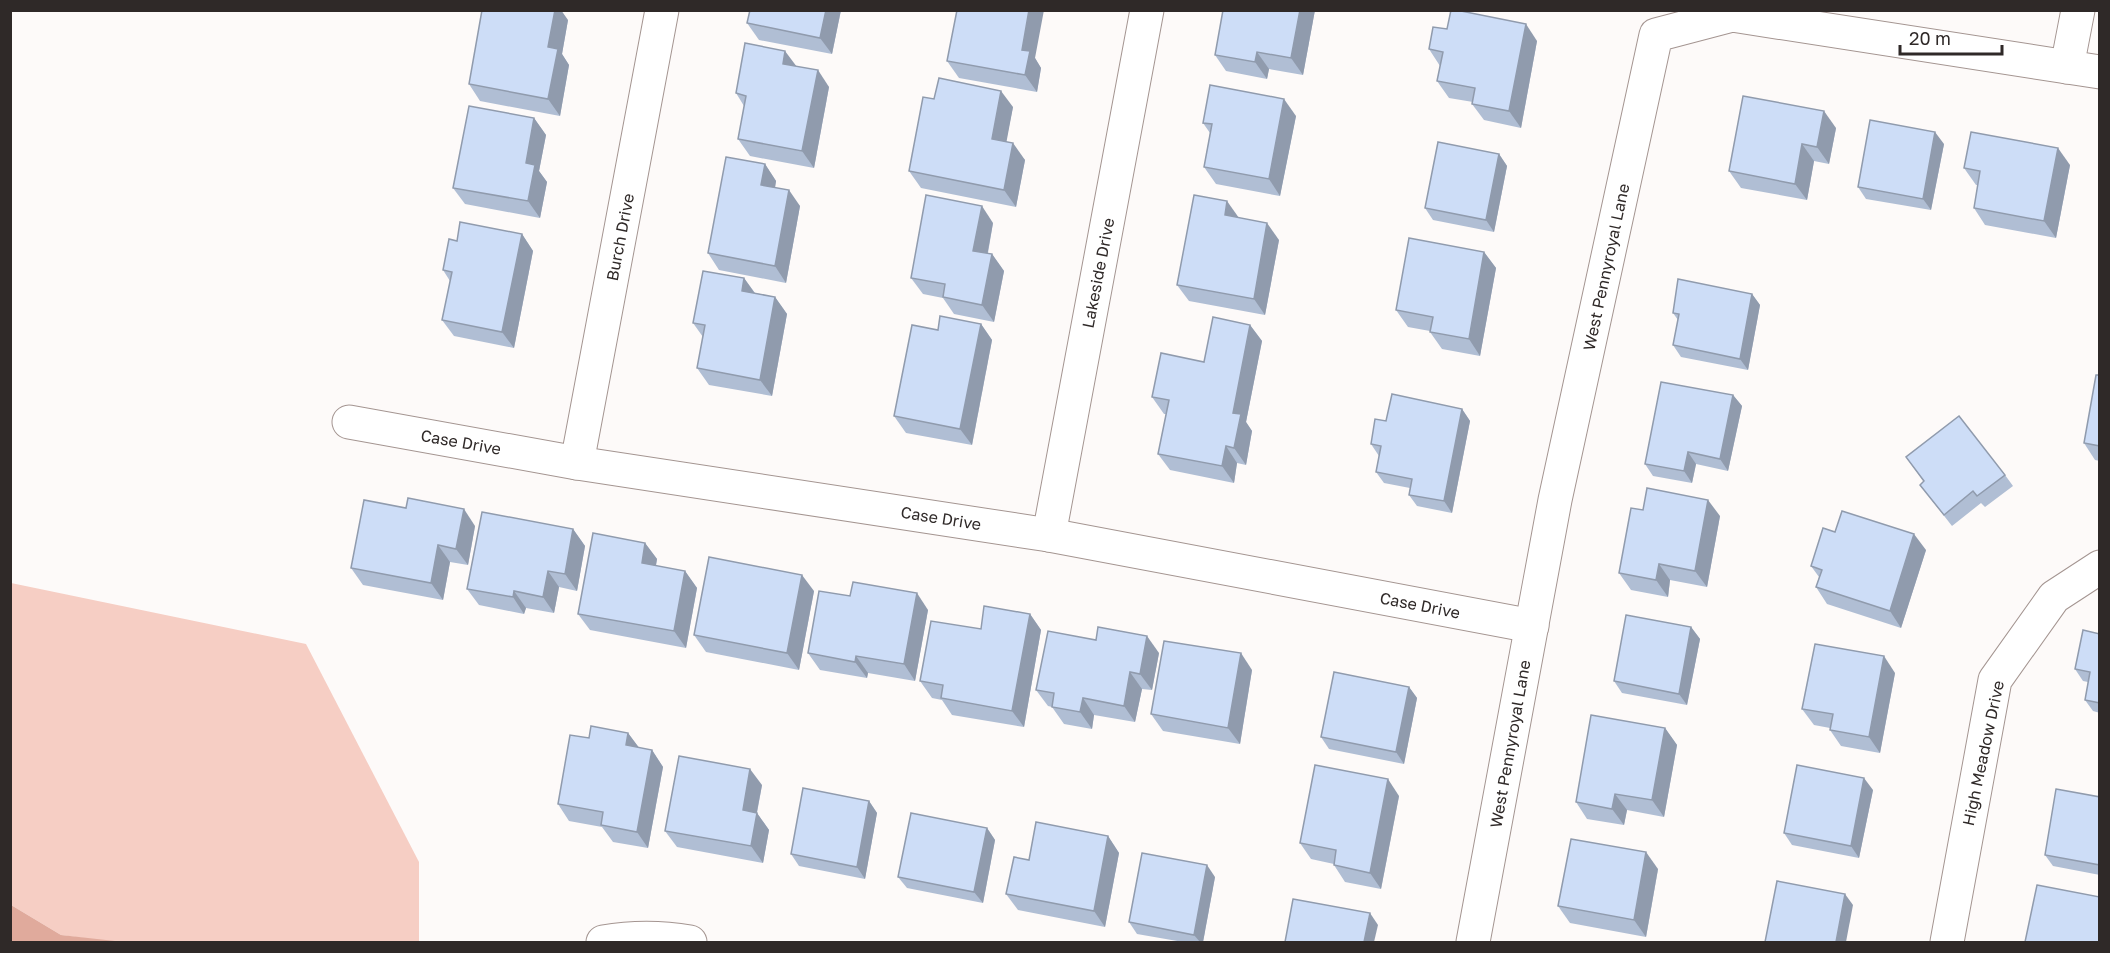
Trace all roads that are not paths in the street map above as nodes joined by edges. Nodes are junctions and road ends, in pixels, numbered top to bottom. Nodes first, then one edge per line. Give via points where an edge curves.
1 (662, 10) edge
2 (1147, 10) edge
3 (2078, 10) edge
4 (2067, 67) junction
5 (2100, 72) edge
6 (349, 422) dead end
7 (577, 463) junction
8 (1049, 535) junction
9 (2100, 567) edge
10 (1532, 626) junction
11 (603, 942) edge
12 (690, 942) edge
13 (1473, 942) edge
14 (1947, 942) edge

1 - 7 street, Burch Drive
2 - 8 street, Lakeside Drive
3 - 4 street
4 - 5 street, West Pennyroyal Lane
4 - 10 street, West Pennyroyal Lane via 1732,15 1656,35 1555,500
6 - 7 street, Case Drive
7 - 8 street, Case Drive
8 - 10 street, Case Drive
9 - 14 street, High Meadow Drive via 2054,597 1995,680
10 - 13 street, West Pennyroyal Lane
11 - 12 street via 629,938

